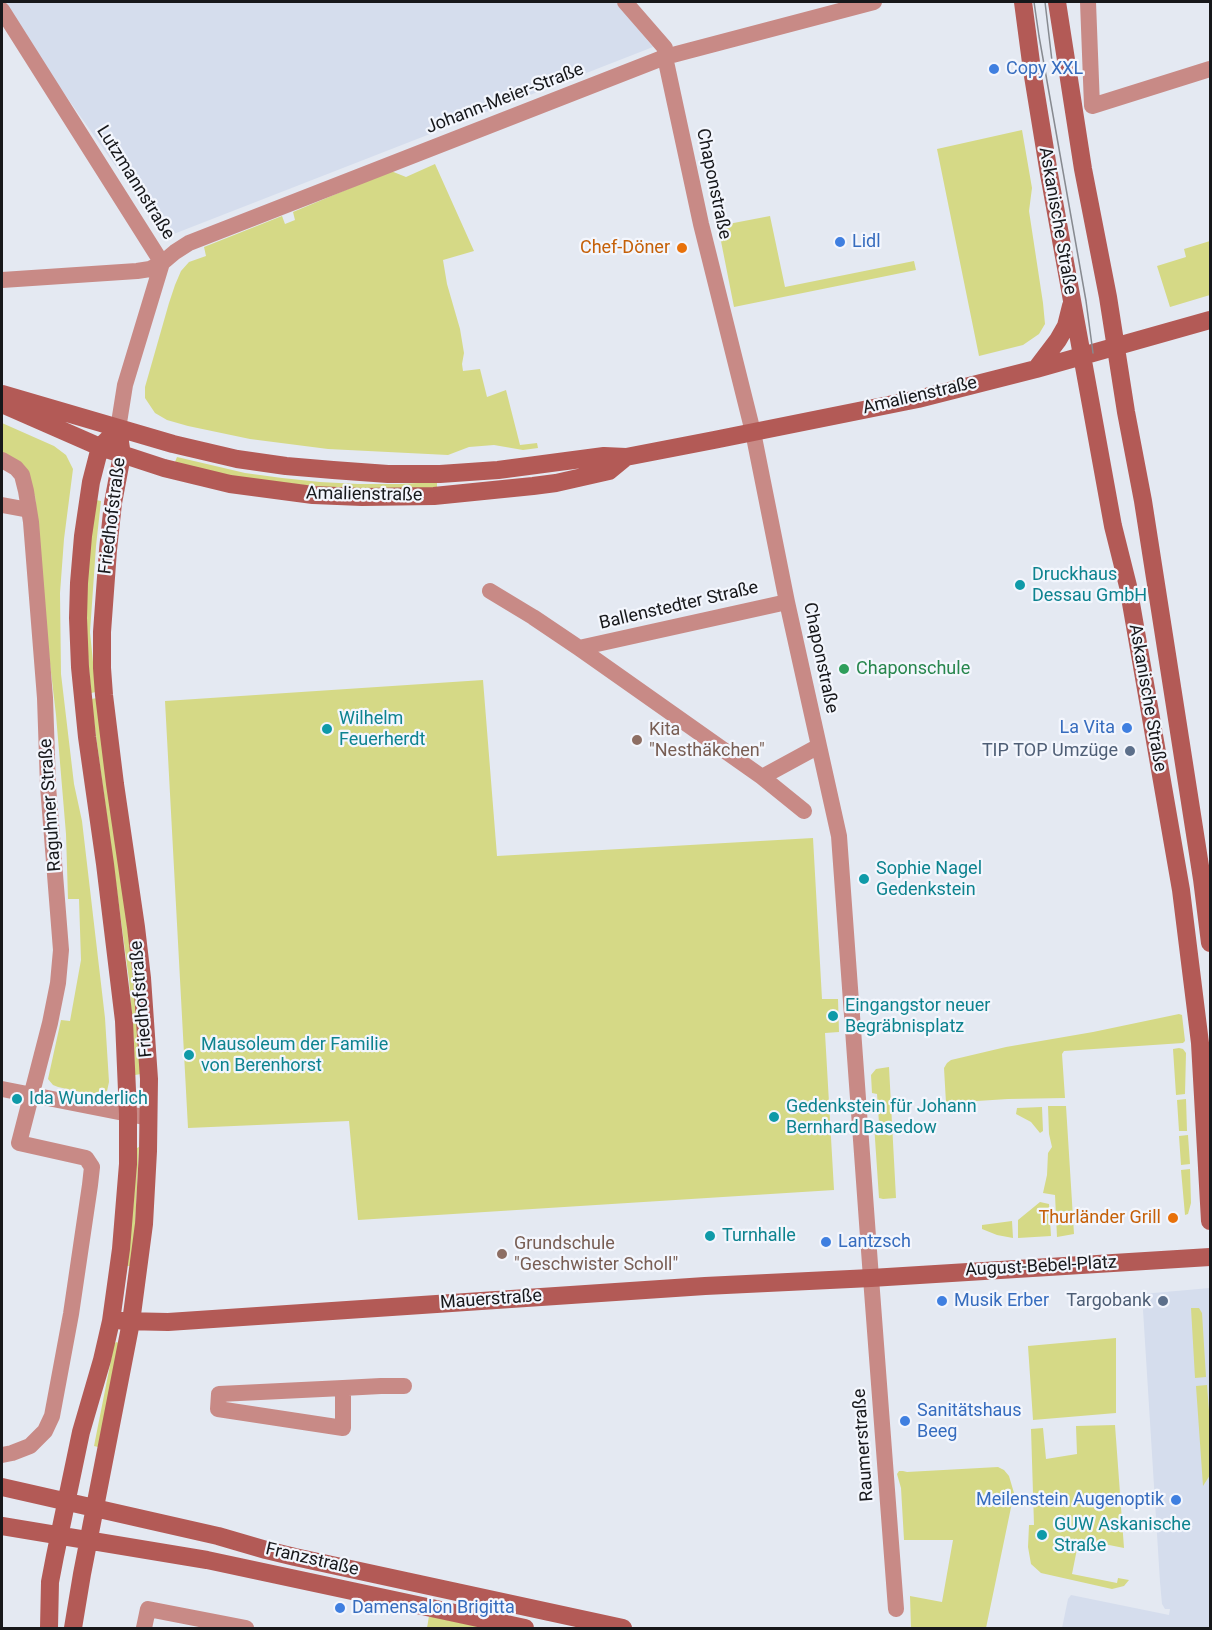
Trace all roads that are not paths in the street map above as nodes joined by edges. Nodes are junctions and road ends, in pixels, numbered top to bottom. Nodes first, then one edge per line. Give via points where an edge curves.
1 (625, 2) edge
2 (874, 2) edge
3 (1023, 2) edge
4 (1058, 2) edge
5 (1088, 2) edge
6 (2, 10) edge
7 (665, 57) junction
8 (1210, 69) edge
9 (162, 263) junction
10 (2, 280) edge
11 (1072, 303) junction
12 (1210, 320) edge
13 (1115, 347) junction
14 (1082, 356) junction
15 (1036, 369) junction
16 (2, 394) edge
17 (2, 404) edge
18 (118, 429) junction
19 (753, 432) junction
20 (100, 447) junction
21 (122, 455) junction
22 (626, 457) junction
23 (2, 460) edge
24 (2, 505) edge
25 (29, 510) junction
26 (490, 591) dead end
27 (787, 602) junction
28 (579, 648) junction
29 (819, 746) junction
30 (762, 777) junction
31 (804, 811) dead end
32 (1206, 878) edge
33 (1210, 943) edge
34 (2, 1089) edge
35 (32, 1096) junction
36 (128, 1114) junction
37 (149, 1118) junction
38 (1210, 1221) edge
39 (1210, 1257) edge
40 (870, 1278) junction
41 (111, 1321) junction
42 (131, 1322) junction
43 (404, 1386) dead end
44 (343, 1388) junction
45 (2, 1455) edge
46 (2, 1487) edge
47 (66, 1502) junction
48 (94, 1509) junction
49 (2, 1526) edge
50 (59, 1536) junction
51 (88, 1541) junction
52 (896, 1609) dead end
53 (241, 1628) edge
54 (49, 1629) edge
55 (73, 1629) edge
56 (144, 1629) edge
57 (525, 1629) edge
58 (623, 1629) edge

1 - 7 street, Chaponstraße via 665,48
2 - 7 street, Johann-Meier-Straße
3 - 11 main road, Askanische Straße
4 - 13 main road, Askanische Straße
5 - 8 street via 1092,106
6 - 9 street, Lutzmannstraße
7 - 9 street, Johann-Meier-Straße via 189,243
7 - 19 street, Chaponstraße via 700,224
9 - 10 street via 137,271
9 - 18 street, Lutzmannstraße via 125,385
11 - 14 main road, Askanische Straße
11 - 15 main road via 1066,326
12 - 13 main road, Amalienstraße
13 - 14 main road, Amalienstraße
13 - 32 main road, Askanische Straße
14 - 15 main road, Amalienstraße
14 - 38 main road, Askanische Straße via 1128,586 1181,890 1200,1043
15 - 19 main road, Amalienstraße via 918,399
16 - 18 main road
17 - 20 main road
18 - 20 main road, Friedhofstraße
18 - 21 main road, Friedhofstraße
18 - 22 main road, Amalienstraße via 237,459 377,473 441,474 604,456
19 - 22 main road, Amalienstraße
19 - 27 street, Chaponstraße
20 - 21 main road, Amalienstraße
20 - 36 main road, Friedhofstraße via 83,536 80,668 121,982
21 - 22 main road, Amalienstraße via 230,484 370,498 434,496 556,483 609,471
21 - 37 main road, Friedhofstraße via 108,549 102,668 141,968
23 - 25 street, Raguhner Straße via 22,475
24 - 25 street
25 - 35 street, Raguhner Straße via 61,950 58,983
26 - 28 street, Ballenstedter Straße
27 - 28 street, Ballenstedter Straße
27 - 29 street, Chaponstraße
28 - 30 street, Ballenstedter Straße
29 - 30 street
29 - 40 street, Chaponstraße via 842,852
30 - 31 street, Ballenstedter Straße
32 - 33 main road, Askanische Straße
34 - 35 street
35 - 36 street
35 - 45 street via 19,1143 86,1158 92,1167 52,1416 45,1431 30,1446
36 - 37 street
36 - 41 main road, Friedhofstraße via 124,1216
37 - 42 main road, Friedhofstraße via 144,1224
39 - 40 main road, August-Bebel-Platz
40 - 42 main road, Mauerstraße
40 - 52 street, Raumerstraße
41 - 42 main road, Mauerstraße
41 - 47 main road, Friedhofstraße
42 - 48 main road, Friedhofstraße
43 - 44 street
44 - 44 street via 219,1394 218,1408 343,1428
46 - 47 main road, Franzstraße
47 - 48 main road, Franzstraße
47 - 50 main road, Friedhofstraße
48 - 51 main road, Friedhofstraße
48 - 58 main road, Franzstraße
49 - 50 main road, Franzstraße
50 - 51 main road, Franzstraße
50 - 54 main road, Friedhofstraße via 50,1582
51 - 55 main road, Friedhofstraße
51 - 57 main road, Franzstraße via 207,1560
53 - 56 street via 148,1609

